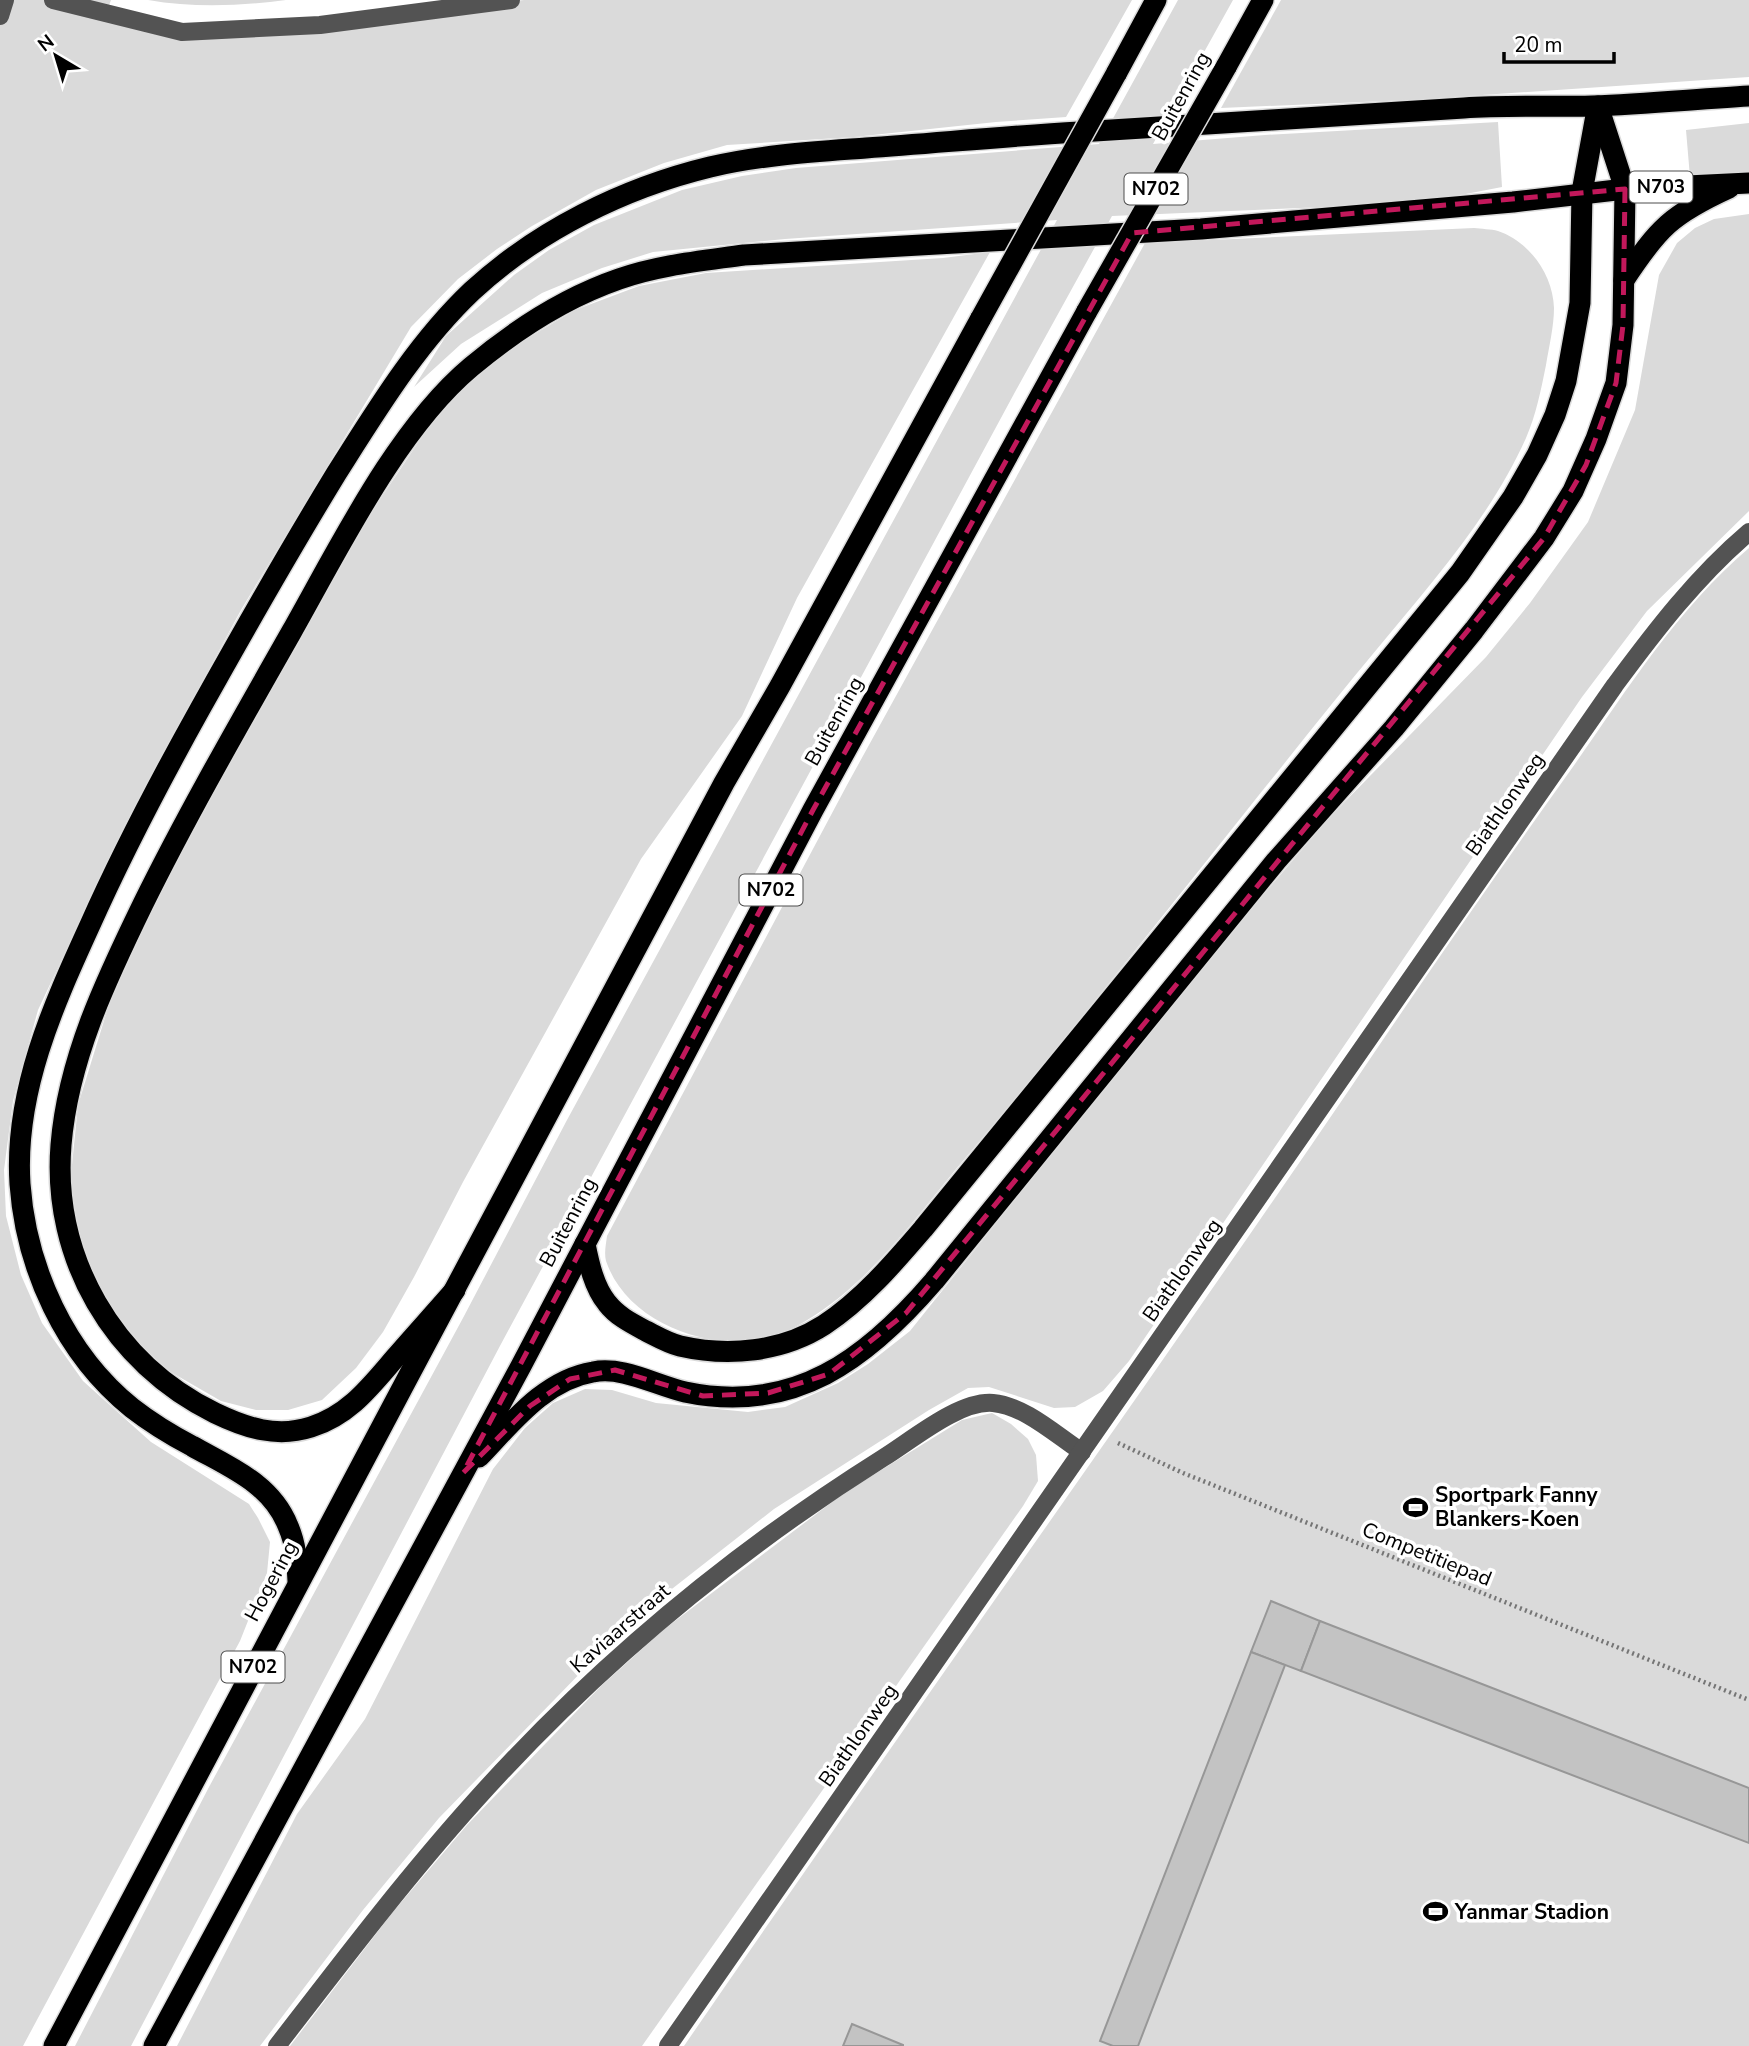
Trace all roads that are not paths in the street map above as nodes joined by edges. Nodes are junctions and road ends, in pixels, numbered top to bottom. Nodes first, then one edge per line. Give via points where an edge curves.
1 (5, 0) edge
2 (52, 0) edge
3 (511, 0) edge
4 (1156, 0) edge
5 (1263, 0) edge
6 (0, 16) edge
7 (1749, 96) edge
8 (1598, 106) junction
9 (1744, 183) edge
10 (1625, 189) junction
11 (1582, 192) junction
12 (1624, 280) junction
13 (1749, 532) edge
14 (585, 1244) junction
15 (455, 1290) junction
16 (1082, 1452) junction
17 (463, 1473) junction
18 (298, 1581) junction
19 (54, 2046) edge
20 (154, 2046) edge
21 (278, 2046) edge
22 (667, 2046) edge

1 - 6 street
2 - 3 street via 182,32 320,25
4 - 15 highway, N702, bridge via 724,783
5 - 14 highway, Buitenring / N702, bridge via 813,810
7 - 8 highway
8 - 10 highway
8 - 11 highway
8 - 18 highway via 1472,107 764,156 646,186 567,223 505,263 443,320 361,434 176,752 109,882 45,1028 21,1134 24,1223 34,1263 66,1331 99,1376 133,1409 267,1492 289,1526
9 - 10 highway, N703
9 - 12 highway via 1674,217
10 - 11 highway, N703
10 - 12 highway
11 - 14 highway via 1580,303 1566,382 1542,445 1513,497 1460,573 888,1269 822,1326 769,1348 724,1352 678,1346 616,1313 596,1283
11 - 15 highway via 1201,229 744,255 678,264 619,279 570,300 540,316 466,371 387,469 176,837 108,978 82,1045 67,1104 60,1178 74,1255 117,1335 169,1385 243,1426 279,1432 307,1429 348,1409
12 - 17 highway via 1616,383 1586,465 1544,538 1410,708 1276,861 906,1313 876,1342 829,1374 768,1394 704,1396 615,1370 570,1379 530,1406
13 - 16 street, Biathlonweg via 1686,595 1621,677
14 - 17 highway, Buitenring / N702
15 - 18 highway, Hogering / N702
16 - 21 street, Kaviaarstraat via 1012,1408 991,1403 971,1406 850,1479 743,1555 621,1655 499,1775 376,1916
16 - 22 street, Biathlonweg
17 - 20 highway, N702
18 - 19 highway, Hogering / N702

